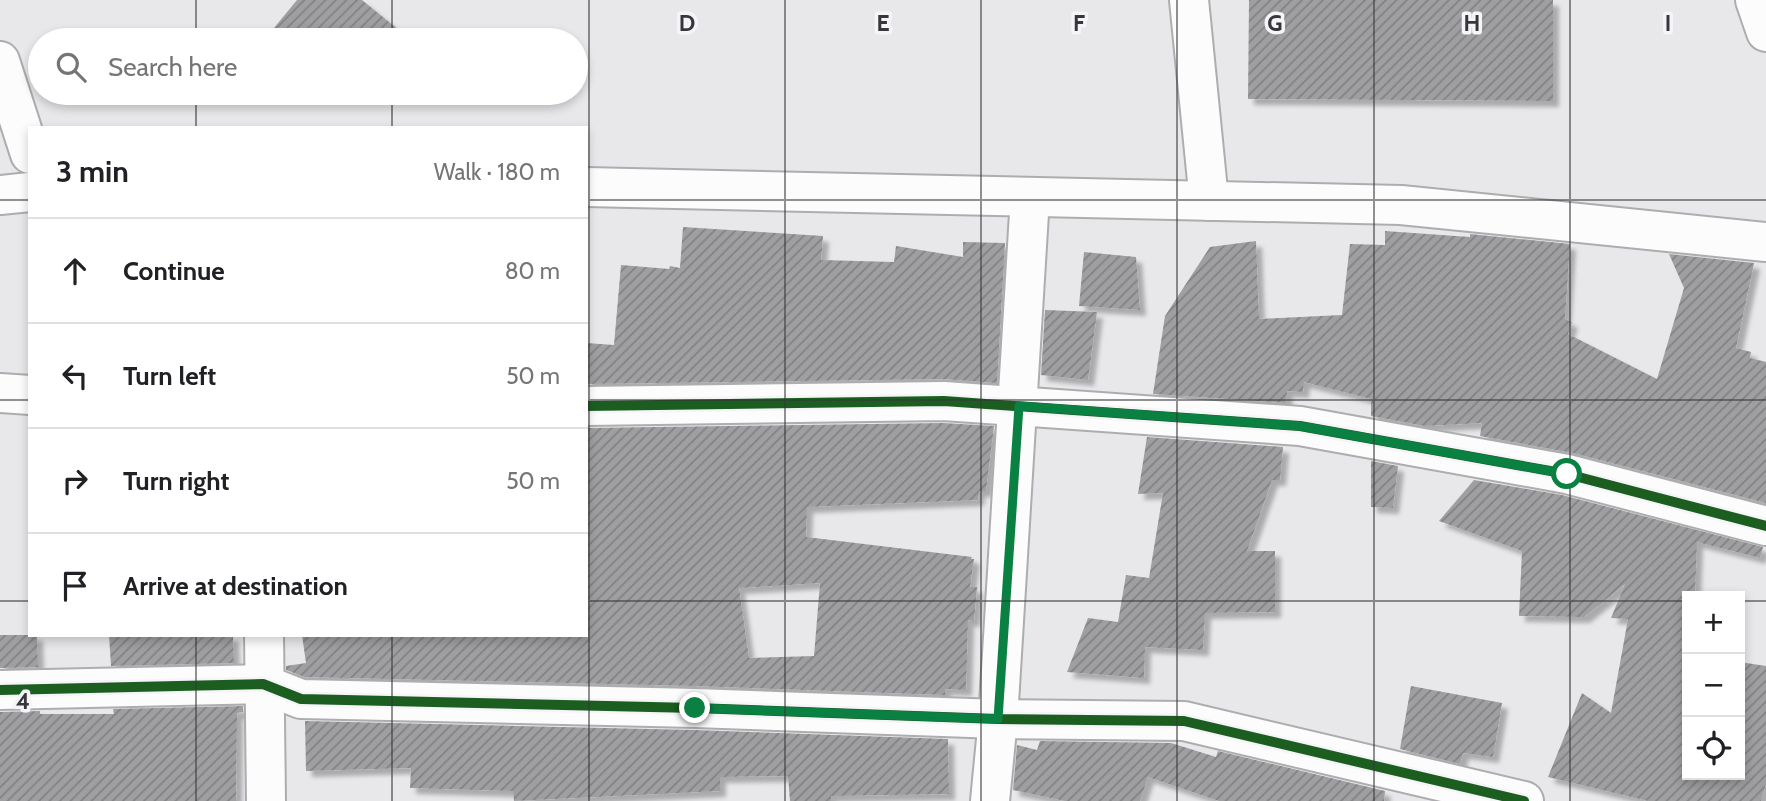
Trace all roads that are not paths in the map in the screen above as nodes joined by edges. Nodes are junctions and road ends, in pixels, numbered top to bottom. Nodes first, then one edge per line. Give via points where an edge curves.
1 (1189, 0) edge
2 (1755, 0) edge
3 (1766, 32) edge
4 (0, 61) edge
5 (28, 148) edge
6 (588, 187) edge
7 (28, 192) edge
8 (0, 195) edge
9 (1030, 198) junction
10 (1209, 201) junction
11 (1766, 242) edge
12 (0, 393) edge
13 (28, 395) edge
14 (588, 406) edge
15 (1019, 406) junction
16 (1766, 526) edge
17 (264, 637) edge
18 (263, 684) junction
19 (0, 690) edge
20 (998, 719) junction
21 (265, 801) edge
22 (990, 801) edge
23 (1524, 801) edge

1 - 10 street
2 - 3 street
4 - 5 street
6 - 9 street
7 - 8 street
9 - 10 street
9 - 15 street
10 - 11 street via 1401,205
12 - 13 street
14 - 15 street via 944,401
15 - 16 street via 1300,426 1567,474
15 - 20 street
17 - 18 street
18 - 19 street
18 - 20 street via 301,699
18 - 21 street
20 - 22 street
20 - 23 street via 1184,721

